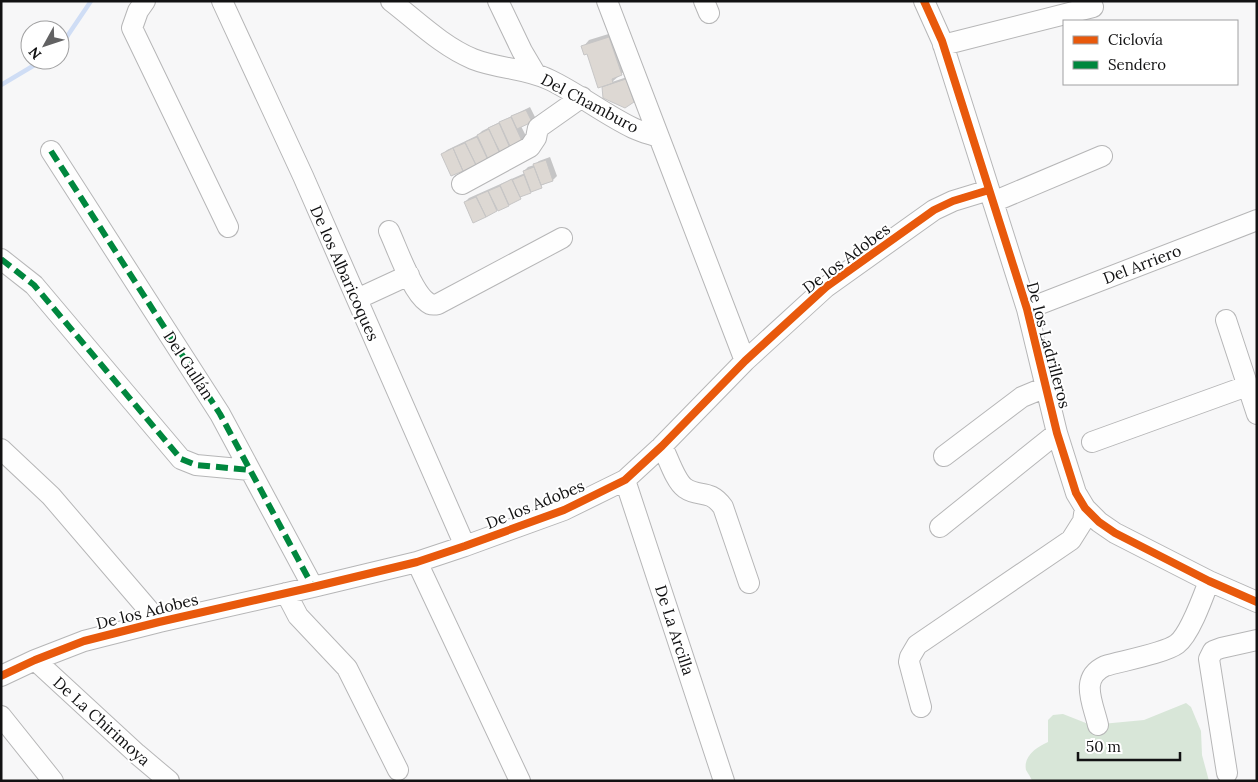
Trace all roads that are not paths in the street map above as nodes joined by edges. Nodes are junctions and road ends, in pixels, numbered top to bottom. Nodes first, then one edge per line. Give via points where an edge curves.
1 (145, 1) edge
2 (222, 1) edge
3 (391, 1) edge
4 (488, 1) edge
5 (498, 1) edge
6 (607, 1) edge
7 (924, 1) edge
8 (1093, 7) dead end
9 (943, 45) junction
10 (514, 69) junction
11 (535, 74) junction
12 (582, 96) junction
13 (659, 137) junction
14 (51, 151) dead end
15 (1102, 156) dead end
16 (462, 184) dead end
17 (991, 196) junction
18 (1257, 220) edge
19 (228, 227) dead end
20 (389, 231) dead end
21 (562, 238) dead end
22 (1, 259) edge
23 (409, 275) junction
24 (357, 299) junction
25 (1027, 309) junction
26 (1226, 320) dead end
27 (745, 361) junction
28 (1247, 386) junction
29 (1046, 387) junction
30 (1257, 414) edge
31 (1057, 433) junction
32 (1092, 442) dead end
33 (662, 446) junction
34 (1, 449) edge
35 (944, 456) dead end
36 (250, 470) junction
37 (625, 480) junction
38 (1085, 508) junction
39 (940, 527) dead end
40 (465, 546) junction
41 (417, 562) junction
42 (1209, 581) junction
43 (749, 583) dead end
44 (313, 587) junction
45 (286, 593) junction
46 (1257, 602) edge
47 (159, 622) junction
48 (1257, 640) edge
49 (35, 660) junction
50 (1, 676) edge
51 (921, 706) dead end
52 (1, 716) edge
53 (1098, 726) dead end
54 (398, 770) dead end
55 (1227, 773) dead end
56 (53, 781) edge
57 (169, 781) edge
58 (520, 781) edge
59 (724, 781) edge

1 - 19 street via 132,28
2 - 24 street, De los Albaricoques
3 - 10 street, Del Chamburo via 453,48 473,59
4 - 10 street
5 - 11 street
6 - 13 street
7 - 9 street, De los Ladrilleros
8 - 9 street
9 - 17 street, De los Ladrilleros
10 - 11 street, Del Chamburo
11 - 12 street, Del Chamburo
12 - 13 street, Del Chamburo via 634,129
12 - 16 street via 538,128 530,147
13 - 27 street, Del Chamburo
14 - 36 street, Del Gullán via 220,414
15 - 17 street, De los Adobes
17 - 25 street, De los Ladrilleros
17 - 27 street, De los Adobes via 953,201 934,210 826,288
18 - 25 street, Del Arriero
20 - 23 street
21 - 23 street via 438,304 426,302
22 - 36 street via 34,285 181,459 196,466
23 - 24 street
24 - 40 street, De los Albaricoques
25 - 29 street, De los Ladrilleros
26 - 28 street
27 - 33 street, De los Adobes
28 - 30 street
28 - 32 street
29 - 31 street, De los Ladrilleros
29 - 35 street via 1022,397
31 - 38 street, De los Ladrilleros via 1076,493
31 - 39 street
33 - 37 street, De los Adobes
33 - 43 street via 683,487 711,495 723,507
34 - 47 street via 51,496
36 - 44 street, Del Gullán
37 - 40 street, De los Adobes via 564,510
37 - 59 street, De La Arcilla
38 - 42 street, De los Ladrilleros via 1115,533
38 - 51 street via 1083,521 1071,540 917,645 909,662
40 - 41 street, De los Adobes
41 - 44 street, De los Adobes
41 - 58 street
42 - 46 street, De los Ladrilleros
42 - 53 street via 1179,643 1168,650 1098,669 1091,677 1088,686
44 - 45 street, De los Adobes
45 - 47 street, De los Adobes
45 - 54 street via 298,616 347,668
47 - 49 street, De los Adobes via 84,641
48 - 55 street via 1213,651 1209,659
49 - 50 street, De los Adobes
49 - 57 street, De La Chirimoya
52 - 56 street

